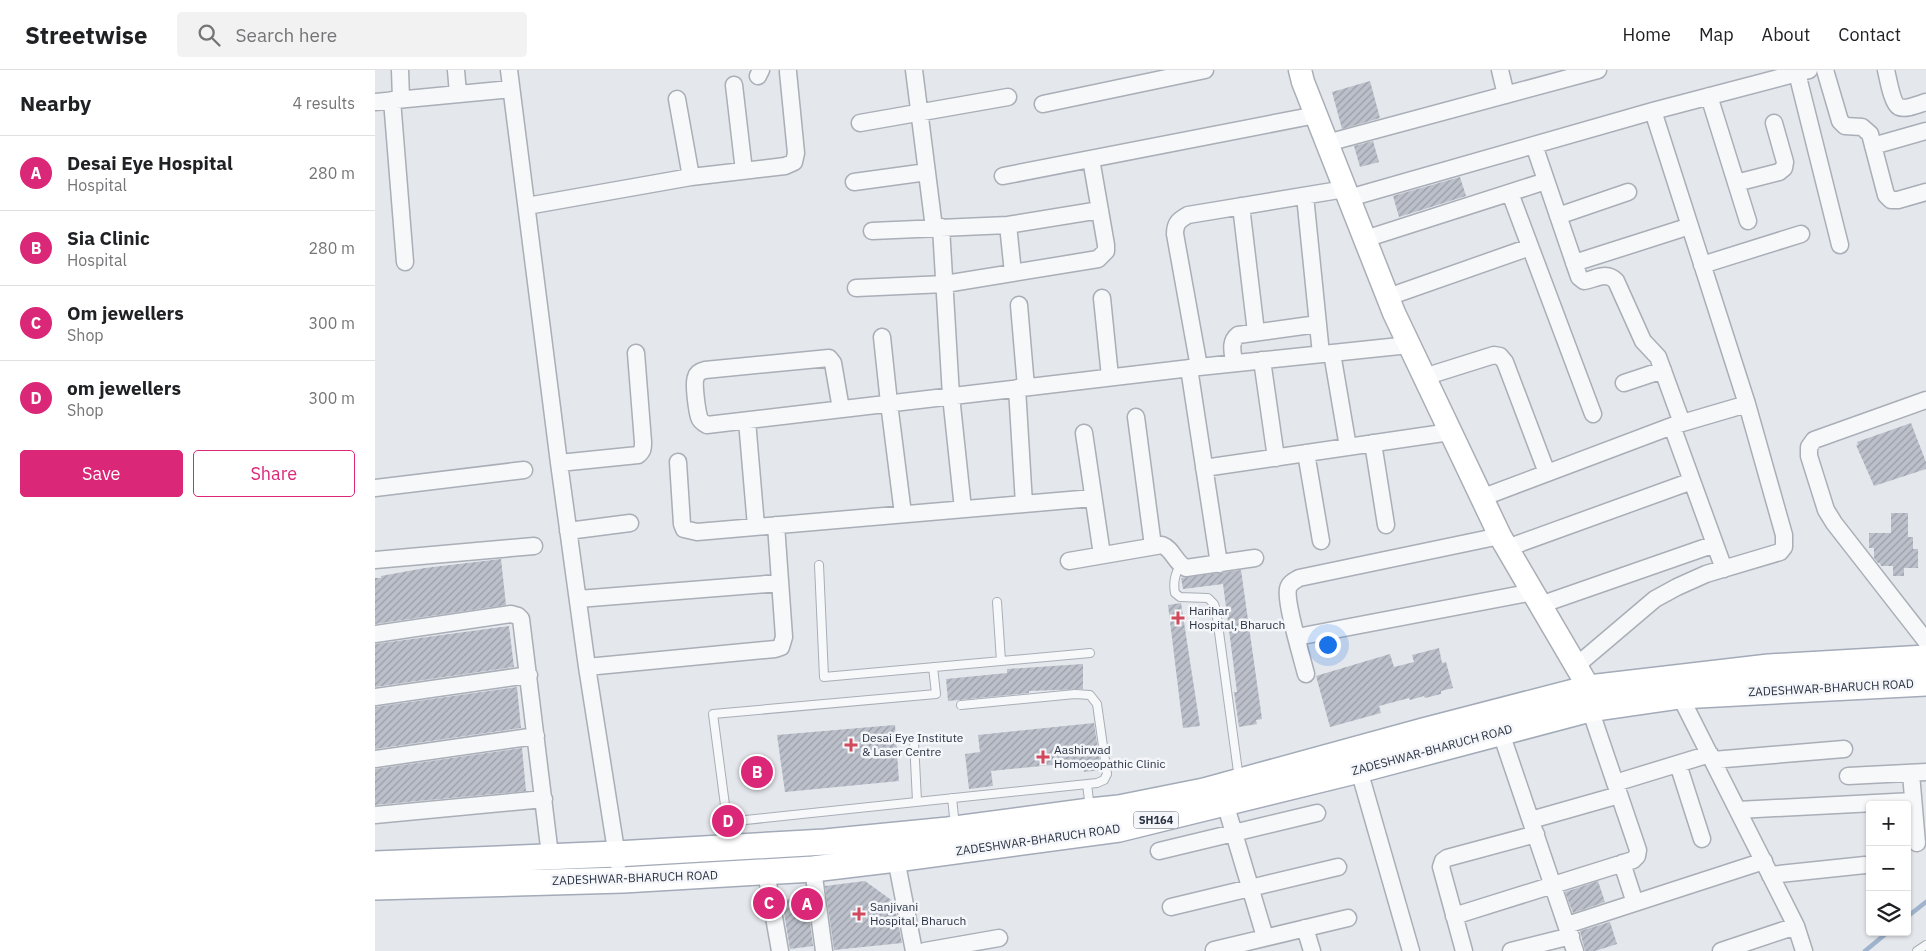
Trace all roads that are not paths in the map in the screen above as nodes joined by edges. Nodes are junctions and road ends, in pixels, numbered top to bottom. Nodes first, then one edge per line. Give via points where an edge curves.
1 (400, 70) edge
2 (456, 70) edge
3 (509, 70) edge
4 (914, 70) edge
5 (1205, 70) edge
6 (1300, 70) edge
7 (1500, 70) edge
8 (1598, 70) edge
9 (1825, 70) edge
10 (1885, 70) edge
11 (788, 72) dead end
12 (1803, 72) edge
13 (1146, 76) edge
14 (734, 85) dead end
15 (511, 89) junction
16 (458, 94) junction
17 (1506, 95) junction
18 (1709, 96) junction
19 (1008, 97) dead end
20 (677, 99) dead end
21 (397, 100) junction
22 (375, 102) edge
23 (1926, 102) edge
24 (1043, 104) dead end
25 (1653, 111) junction
26 (919, 113) junction
27 (1316, 114) junction
28 (860, 124) dead end
29 (1774, 124) dead end
30 (1926, 131) edge
31 (1327, 143) junction
32 (1534, 145) junction
33 (1873, 146) junction
34 (1091, 159) junction
35 (744, 171) junction
36 (927, 172) junction
37 (1003, 176) dead end
38 (691, 177) junction
39 (1546, 181) junction
40 (854, 182) dead end
41 (1736, 183) junction
42 (1628, 192) dead end
43 (1926, 192) edge
44 (1510, 193) junction
45 (1347, 194) junction
46 (1305, 196) junction
47 (527, 206) junction
48 (1241, 206) junction
49 (1100, 210) junction
50 (1558, 216) junction
51 (1748, 221) dead end
52 (1008, 225) junction
53 (1690, 226) junction
54 (938, 228) junction
55 (872, 231) dead end
56 (1801, 234) dead end
57 (1365, 239) junction
58 (1840, 245) dead end
59 (1530, 246) junction
60 (405, 262) dead end
61 (1574, 263) junction
62 (1703, 265) junction
63 (1013, 273) junction
64 (945, 284) junction
65 (856, 288) dead end
66 (1388, 297) junction
67 (1102, 298) dead end
68 (1019, 305) dead end
69 (1318, 324) junction
70 (1256, 332) junction
71 (882, 337) dead end
72 (1409, 345) junction
73 (636, 353) dead end
74 (1326, 353) junction
75 (1262, 360) junction
76 (1234, 363) junction
77 (1194, 367) junction
78 (1663, 370) junction
79 (1110, 377) junction
80 (1424, 377) junction
81 (1624, 382) dead end
82 (1022, 387) junction
83 (951, 396) junction
84 (1926, 400) edge
85 (889, 403) junction
86 (1747, 404) junction
87 (841, 408) junction
88 (1593, 414) dead end
89 (1136, 417) dead end
90 (747, 421) junction
91 (1677, 425) junction
92 (1450, 432) junction
93 (1084, 433) dead end
94 (1373, 443) junction
95 (1348, 447) junction
96 (1306, 453) junction
97 (1275, 458) junction
98 (678, 462) dead end
99 (559, 463) junction
100 (1204, 468) junction
101 (524, 470) dead end
102 (1547, 473) junction
103 (1692, 481) junction
104 (375, 488) edge
105 (1093, 498) junction
106 (1481, 498) junction
107 (1024, 504) junction
108 (963, 509) junction
109 (903, 514) junction
110 (630, 523) dead end
111 (775, 525) junction
112 (1386, 525) dead end
113 (756, 526) junction
114 (568, 531) junction
115 (1321, 541) dead end
116 (1503, 542) junction
117 (1715, 544) junction
118 (534, 546) dead end
119 (1153, 546) junction
120 (1102, 555) junction
121 (1255, 558) dead end
122 (375, 560) edge
123 (1069, 561) dead end
124 (1219, 564) junction
125 (819, 565) dead end
126 (1180, 565) junction
127 (1724, 569) junction
128 (779, 583) junction
129 (578, 599) junction
130 (1536, 599) junction
131 (997, 602) dead end
132 (375, 634) edge
133 (1297, 637) junction
134 (1926, 641) edge
135 (1090, 653) dead end
136 (1926, 658) edge
137 (1001, 661) junction
138 (1576, 666) junction
139 (587, 667) junction
140 (933, 667) junction
141 (1306, 674) dead end
142 (529, 675) junction
143 (1926, 683) edge
144 (1680, 696) junction
145 (375, 697) edge
146 (1593, 702) junction
147 (961, 705) dead end
148 (1501, 733) junction
149 (536, 736) junction
150 (914, 741) dead end
151 (1844, 749) dead end
152 (1711, 757) junction
153 (375, 759) edge
154 (1678, 764) junction
155 (1359, 770) junction
156 (1919, 773) edge
157 (1848, 776) dead end
158 (1239, 781) junction
159 (1087, 784) junction
160 (1617, 789) junction
161 (952, 798) junction
162 (544, 799) junction
163 (917, 801) junction
164 (1913, 801) junction
165 (1225, 803) junction
166 (1738, 810) junction
167 (1090, 811) junction
168 (1317, 813) dead end
169 (375, 815) edge
170 (727, 822) junction
171 (1534, 827) junction
172 (955, 829) junction
173 (1234, 833) junction
174 (1702, 840) dead end
175 (1917, 843) dead end
176 (730, 848) junction
177 (1159, 851) dead end
178 (616, 854) junction
179 (551, 855) junction
180 (896, 859) junction
181 (375, 863) edge
182 (1622, 863) junction
183 (1865, 865) dead end
184 (1338, 867) dead end
185 (1767, 868) junction
186 (813, 869) junction
187 (766, 872) junction
188 (623, 880) junction
189 (1553, 884) junction
190 (375, 887) edge
191 (1250, 888) junction
192 (1635, 902) junction
193 (1171, 907) dead end
194 (1454, 916) junction
195 (1348, 918) dead end
196 (1796, 926) junction
197 (1305, 928) junction
198 (1265, 937) junction
199 (1571, 937) edge
200 (999, 938) dead end
201 (1926, 945) edge
202 (1213, 950) dead end
203 (780, 951) edge
204 (824, 951) edge
205 (914, 951) edge
206 (925, 951) edge
207 (1312, 951) edge
208 (1411, 951) edge
209 (1464, 951) edge
210 (1511, 951) edge
211 (1721, 951) edge
212 (1804, 951) edge
213 (1917, 951) edge

1 - 21 street
2 - 16 street
3 - 15 street
4 - 26 street
5 - 13 street
6 - 27 main road
7 - 17 street
8 - 17 street
9 - 33 street via 1840,121 1845,126 1867,130
10 - 23 street via 1894,102 1899,107
11 - 35 street via 795,162
12 - 18 street
12 - 58 street
13 - 24 street
14 - 35 street
15 - 16 street
15 - 47 street
16 - 21 street
17 - 31 street
18 - 25 street
18 - 41 street
19 - 26 street
20 - 38 street
21 - 22 street
21 - 60 street
25 - 32 street
25 - 53 street
26 - 28 street
26 - 36 street
27 - 31 main road
27 - 34 street
29 - 41 street via 1784,168
30 - 33 street
31 - 45 main road
32 - 39 street
32 - 45 street
33 - 43 street via 1886,195 1891,200
34 - 37 street
34 - 49 street
35 - 38 street
36 - 40 street
36 - 54 street
38 - 47 street
39 - 44 street
39 - 50 street
41 - 51 street
42 - 50 street
44 - 57 street
44 - 59 street
45 - 46 street
45 - 57 main road
46 - 48 street
46 - 69 street
47 - 99 street
48 - 70 street
48 - 77 street via 1188,215 1175,226
49 - 52 street
49 - 63 street via 1106,251 1098,259
50 - 61 street
52 - 54 street
52 - 63 street
53 - 61 street
53 - 62 street
54 - 55 street
54 - 64 street
56 - 62 street
57 - 66 main road
59 - 66 street
59 - 88 street
61 - 78 street via 1579,278 1584,281 1605,275 1616,281 1643,341 1658,357
62 - 86 street
63 - 64 street
64 - 65 street
64 - 83 street
66 - 72 main road
67 - 79 street
68 - 82 street
69 - 70 street
69 - 74 street
70 - 76 street via 1233,338
71 - 85 street
72 - 74 street
72 - 80 main road
73 - 99 street via 643,442 641,453
74 - 75 street
74 - 95 street
75 - 76 street
75 - 97 street
76 - 77 street
77 - 79 street
77 - 100 street
78 - 81 street
78 - 91 street
79 - 82 street
80 - 92 main road
80 - 102 street via 1494,355 1500,356
82 - 83 street
82 - 107 street
83 - 85 street
83 - 108 street
84 - 134 street via 1815,440 1809,447 1809,456 1826,510 1834,523
85 - 87 street
85 - 109 street
86 - 91 street
86 - 127 street via 1784,535 1784,547 1780,552
87 - 90 street
87 - 90 street via 833,363 829,358 699,372 695,382 702,422 707,425
89 - 119 street
90 - 113 street
91 - 102 street
91 - 103 street
92 - 94 street
92 - 106 main road
93 - 105 street
94 - 95 street
94 - 112 street
95 - 96 street
96 - 97 street
96 - 115 street
97 - 100 street
98 - 113 street via 684,529 697,532
99 - 114 street
100 - 124 street
101 - 104 street
102 - 106 street
103 - 116 street
103 - 117 street
105 - 107 street
105 - 120 street
106 - 116 main road
107 - 108 street
108 - 109 street
109 - 111 street
110 - 114 street
111 - 113 street
111 - 128 street
114 - 129 street
116 - 130 main road
116 - 133 street via 1299,578 1289,584 1287,590
117 - 127 street
117 - 130 street
118 - 122 street
119 - 120 street
119 - 126 street via 1166,546
120 - 123 street
121 - 124 street
124 - 126 street via 1186,568
125 - 140 lane via 824,677
126 - 158 lane via 1173,585 1175,593 1180,597 1208,598 1216,610
127 - 138 street via 1706,574 1655,599
128 - 129 street
128 - 139 street via 784,637 781,647
129 - 139 street
130 - 133 street
130 - 138 main road
131 - 137 lane
132 - 142 street via 511,614 521,619
133 - 141 street
135 - 137 lane
136 - 146 main road, ZADESHWAR-BHARUCH ROAD / SH164 via 1769,667
137 - 140 lane
138 - 146 main road
139 - 178 street
140 - 170 lane via 936,694 713,714
142 - 145 street
142 - 149 street
143 - 144 main road, ZADESHWAR-BHARUCH ROAD / SH164
144 - 146 main road, ZADESHWAR-BHARUCH ROAD / SH164
144 - 152 street
146 - 148 main road, ZADESHWAR-BHARUCH ROAD / SH164
146 - 158 main road, ZADESHWAR-BHARUCH ROAD / SH164
146 - 160 street
147 - 159 lane via 1090,695 1097,704 1107,774 1104,780
148 - 155 main road, ZADESHWAR-BHARUCH ROAD / SH164
148 - 171 street
149 - 153 street
149 - 162 street
150 - 163 lane
151 - 152 street
152 - 154 street
152 - 166 street
154 - 160 street
154 - 174 street
155 - 165 main road, ZADESHWAR-BHARUCH ROAD / SH164
155 - 208 street
156 - 157 street
156 - 164 street
158 - 167 main road, ZADESHWAR-BHARUCH ROAD / SH164 via 1204,791
159 - 161 lane
159 - 167 lane
160 - 171 street
160 - 182 street via 1638,850 1633,860
161 - 163 lane
161 - 172 lane
162 - 169 street
162 - 179 street
163 - 170 lane
164 - 166 street
164 - 175 street
165 - 173 street
165 - 180 main road, ZADESHWAR-BHARUCH ROAD / SH164 via 1119,829
166 - 185 street
167 - 172 main road, ZADESHWAR-BHARUCH ROAD / SH164
168 - 173 street
170 - 176 lane
171 - 189 street
171 - 194 street via 1443,861 1441,867
172 - 176 main road, ZADESHWAR-BHARUCH ROAD / SH164
173 - 177 street
173 - 191 street
176 - 178 main road, ZADESHWAR-BHARUCH ROAD / SH164
178 - 179 main road, ZADESHWAR-BHARUCH ROAD / SH164
178 - 188 street
179 - 181 main road, ZADESHWAR-BHARUCH ROAD / SH164
180 - 186 main road, ZADESHWAR-BHARUCH ROAD / SH164
180 - 205 street
182 - 189 street
182 - 192 street
183 - 185 street
184 - 191 street
185 - 192 street
185 - 196 street
186 - 187 main road, ZADESHWAR-BHARUCH ROAD / SH164
186 - 204 street
187 - 188 main road, ZADESHWAR-BHARUCH ROAD / SH164
187 - 203 street
188 - 190 main road, ZADESHWAR-BHARUCH ROAD / SH164
189 - 194 street
189 - 199 street
191 - 193 street
191 - 198 street
192 - 199 street
194 - 209 street
195 - 197 street
196 - 211 street
196 - 212 street
197 - 198 street
197 - 207 street
198 - 202 street
199 - 210 street
200 - 206 street
201 - 213 lane

